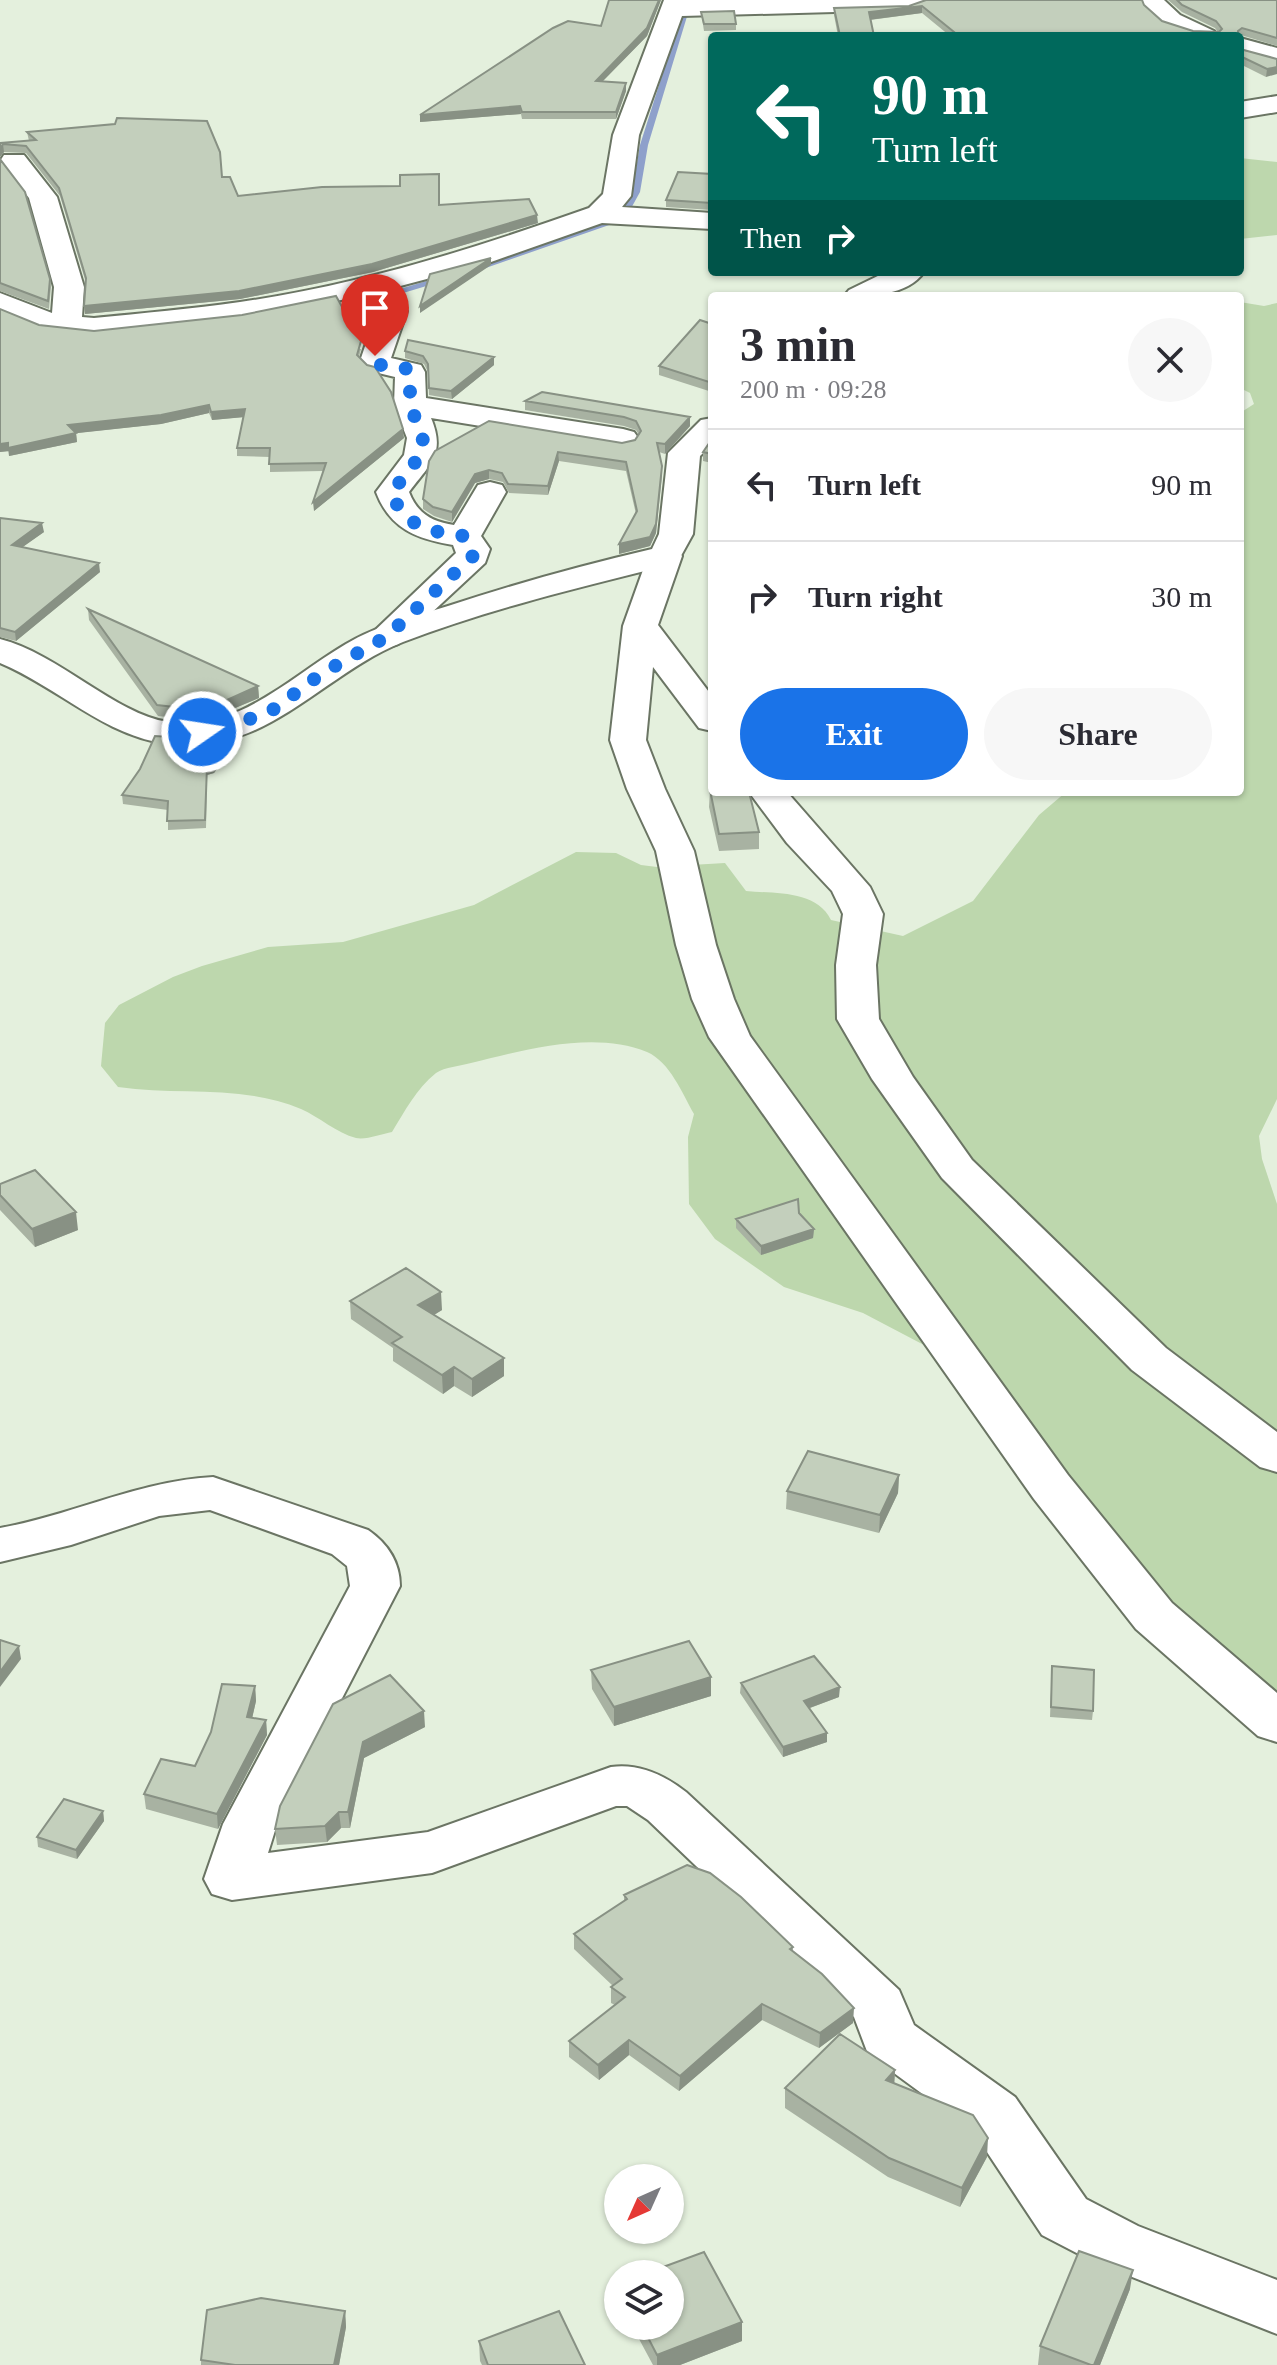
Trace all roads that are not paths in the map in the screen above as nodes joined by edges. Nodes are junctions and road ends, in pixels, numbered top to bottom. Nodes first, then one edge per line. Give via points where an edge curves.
1 (916, 0) edge
2 (1150, 0) edge
3 (682, 7) edge
4 (1196, 32) edge
5 (1244, 47) edge
6 (1277, 56) edge
7 (1277, 104) edge
8 (1244, 109) edge
9 (14, 161) dead end
10 (610, 215) junction
11 (708, 221) edge
12 (901, 276) edge
13 (374, 292) junction
14 (867, 292) edge
15 (0, 302) edge
16 (66, 325) junction
17 (410, 405) junction
18 (708, 431) edge
19 (623, 439) edge
20 (490, 492) dead end
21 (464, 536) junction
22 (665, 556) junction
23 (640, 626) junction
24 (386, 637) junction
25 (0, 650) edge
26 (708, 715) edge
27 (771, 796) edge
28 (1277, 1456) edge
29 (0, 1545) edge
30 (1277, 1723) edge
31 (1277, 2307) edge

1 - 3 street
2 - 4 street via 1171,20
3 - 10 street via 626,135
5 - 6 street
7 - 8 street
9 - 16 street via 43,197 69,287
10 - 11 street
10 - 13 street
12 - 14 street
13 - 16 street via 94,327
13 - 17 street via 392,311 375,361 410,372
15 - 16 street via 40,321
17 - 19 street
17 - 21 street via 423,438 420,456 392,492 397,509 417,526
18 - 22 street via 684,453 676,534
20 - 21 street
21 - 24 street via 473,556
22 - 23 street
22 - 24 street via 590,573
23 - 26 street
23 - 30 street via 628,740 675,851 696,945 730,1037 1060,1498 1154,1616
24 - 25 street via 321,674 274,709 228,728 202,732 146,728
27 - 28 street via 850,887 863,914 856,965 858,1019 957,1169 1149,1359
29 - 31 street via 192,1493 213,1493 350,1542 376,1570 375,1586 250,1824 232,1879 432,1852 611,1787 642,1788 879,2006 889,2038 994,2114 1064,2217 1116,2244

